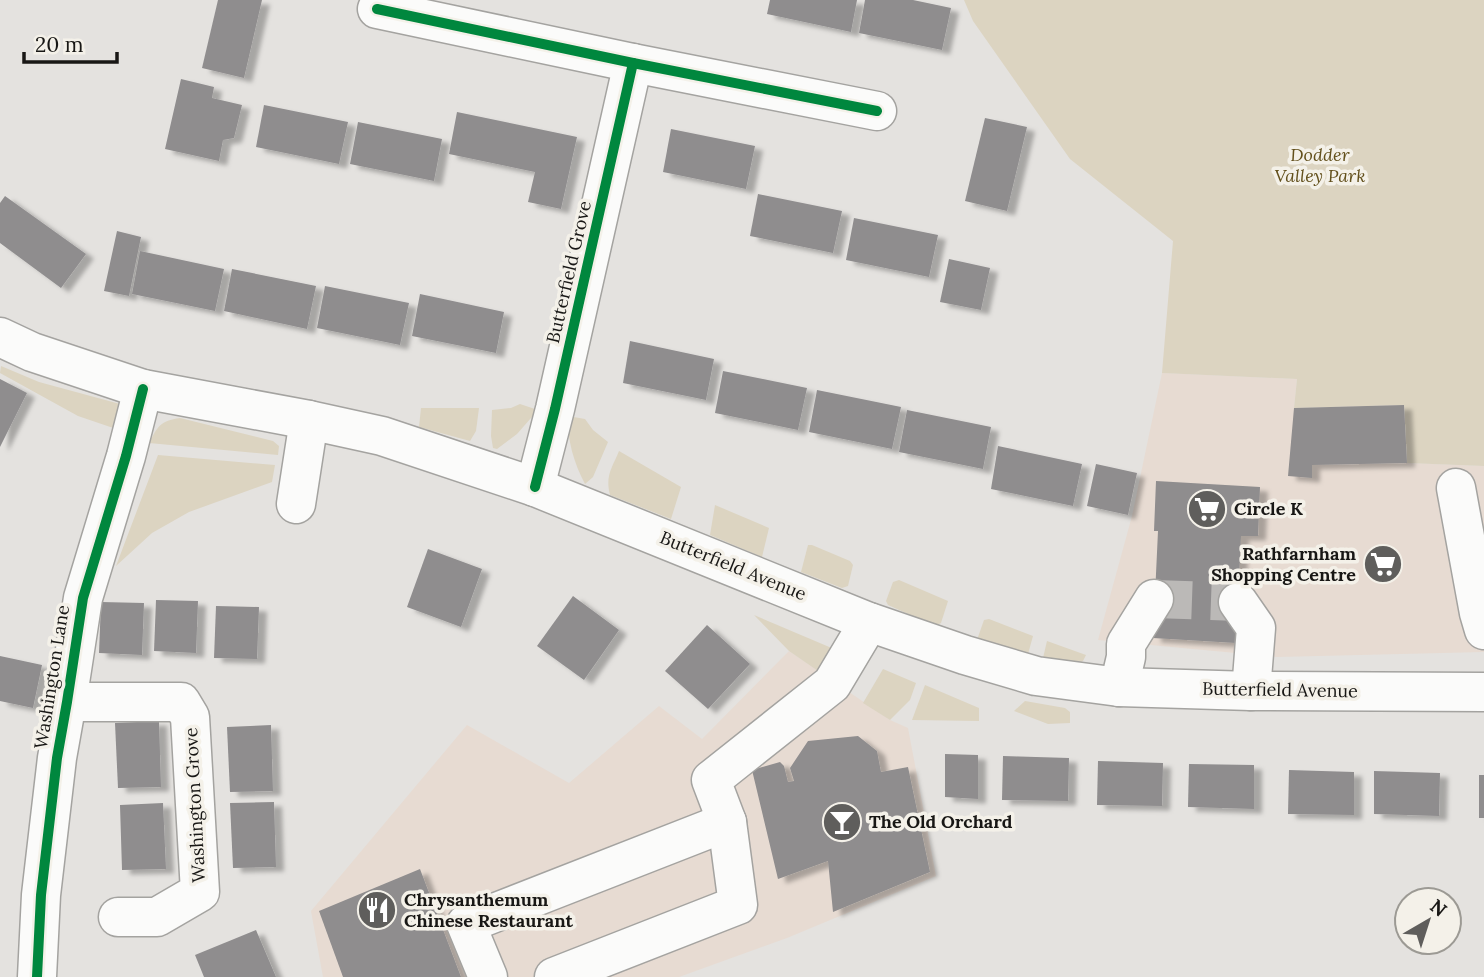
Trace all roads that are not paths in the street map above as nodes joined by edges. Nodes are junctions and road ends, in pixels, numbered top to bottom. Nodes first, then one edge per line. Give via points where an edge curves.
1 (377, 9) dead end
2 (634, 63) junction
3 (877, 111) dead end
4 (0, 337) edge
5 (142, 389) junction
6 (309, 420) junction
7 (535, 487) junction
8 (1465, 490) edge
9 (296, 504) dead end
10 (1154, 599) dead end
11 (1238, 602) dead end
12 (869, 622) junction
13 (1484, 629) edge
14 (1119, 687) junction
15 (1251, 691) junction
16 (1484, 692) edge
17 (67, 702) junction
18 (727, 822) junction
19 (118, 917) dead end
20 (43, 977) edge
21 (488, 977) edge
22 (554, 977) edge

1 - 2 street
2 - 3 street
2 - 7 street, Butterfield Grove
4 - 5 street, Butterfield Avenue
5 - 6 street, Butterfield Avenue
5 - 17 street, Washington Lane via 83,598
6 - 7 street, Butterfield Avenue via 382,436
6 - 9 street
7 - 12 street, Butterfield Avenue
8 - 13 street via 1476,603
10 - 14 street via 1126,644
11 - 15 street via 1256,628
12 - 14 street, Butterfield Avenue via 1037,676
12 - 18 street via 832,684 711,780
14 - 15 street, Butterfield Avenue
15 - 16 street, Butterfield Avenue
17 - 19 street, Washington Grove via 181,702 190,717 200,892 157,917
17 - 20 street, Washington Lane via 41,895
18 - 21 street via 466,924
18 - 22 street via 738,905

